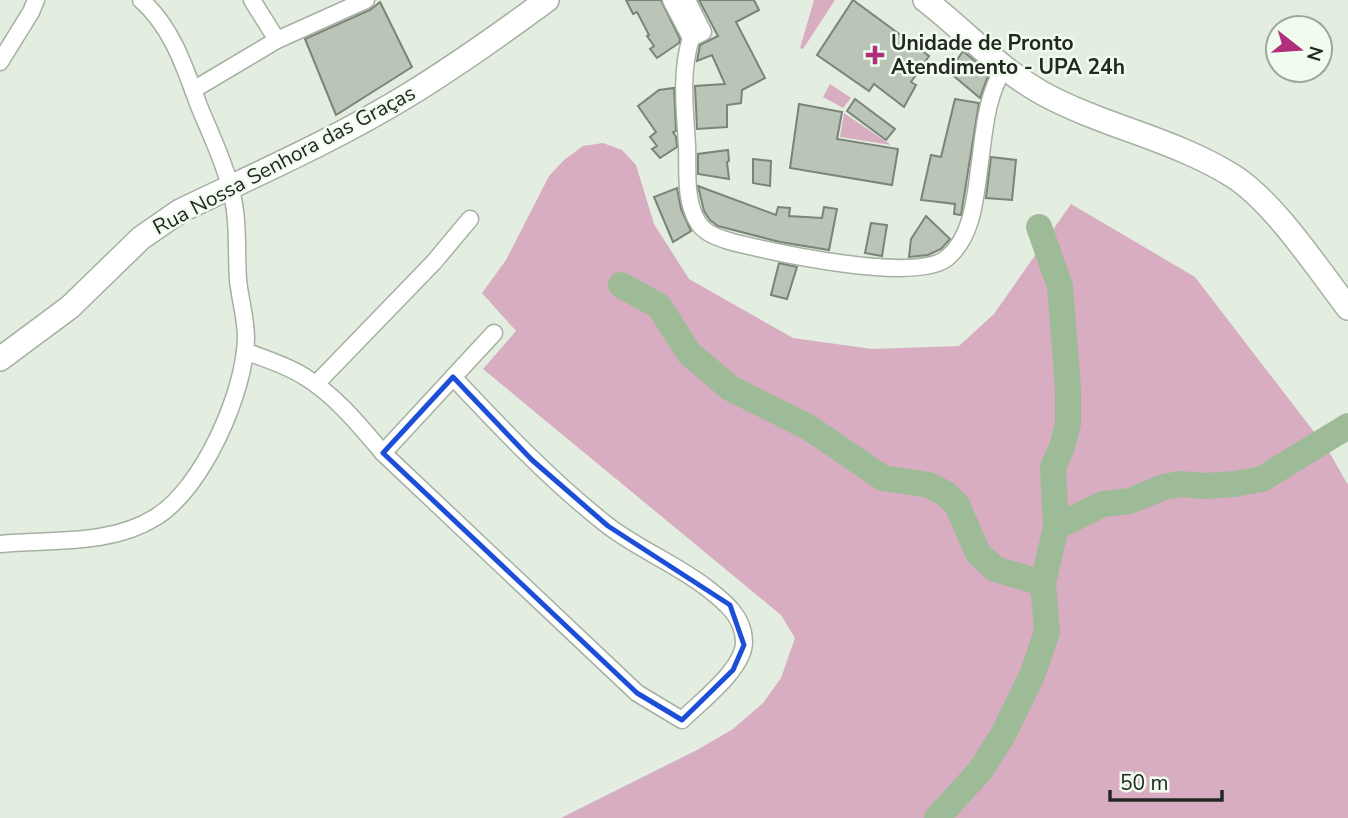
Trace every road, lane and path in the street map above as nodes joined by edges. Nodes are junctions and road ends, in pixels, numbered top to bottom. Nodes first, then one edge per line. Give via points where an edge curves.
1 (36, 0) edge
2 (141, 0) edge
3 (252, 0) edge
4 (547, 0) edge
5 (671, 0) edge
6 (687, 0) edge
7 (925, 0) edge
8 (356, 2) edge
9 (691, 38) junction
10 (277, 40) junction
11 (0, 62) edge
12 (1005, 67) junction
13 (193, 90) junction
14 (231, 187) junction
15 (470, 219) dead end
16 (1348, 309) edge
17 (494, 333) dead end
18 (245, 351) junction
19 (0, 359) edge
20 (453, 377) junction
21 (316, 384) junction
22 (383, 453) junction
23 (0, 544) edge

1 - 11 street
2 - 13 street via 164,27
3 - 10 street
4 - 14 street, Rua Nossa Senhora das Graças via 408,95
5 - 9 street
6 - 9 street via 703,32
7 - 12 street
8 - 10 street
9 - 12 street via 684,80 687,175 700,226 732,242 853,264 919,268 940,262 954,250 974,208 988,113
10 - 13 street
12 - 16 street via 1042,93 1233,177 1281,223
13 - 14 street
14 - 18 street
14 - 19 street, Rua Nossa Senhora das Graças via 180,211 141,238 70,307
15 - 21 street
17 - 20 street
18 - 21 street
18 - 23 street via 239,380 208,457 190,487 155,518 104,536
20 - 22 street
20 - 22 street via 531,460 608,526 703,584 730,606 742,625 744,645 733,670 682,720 661,709 637,693
21 - 22 street

